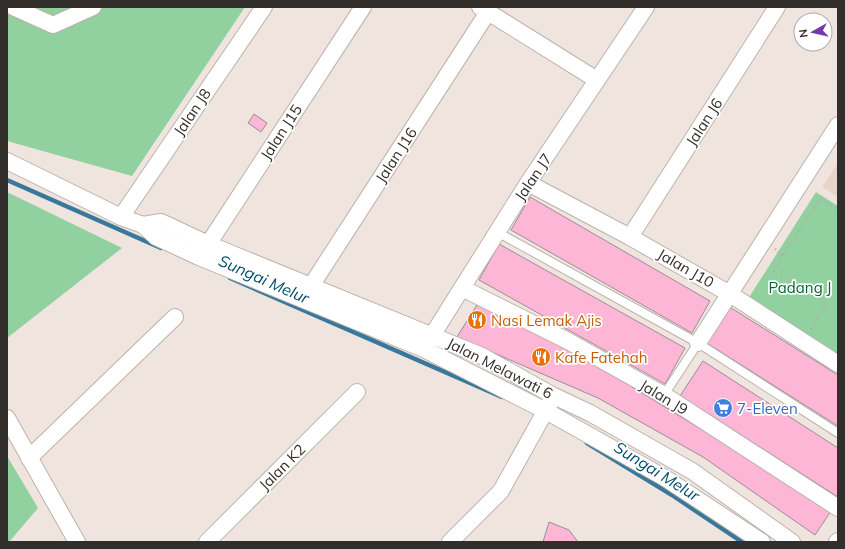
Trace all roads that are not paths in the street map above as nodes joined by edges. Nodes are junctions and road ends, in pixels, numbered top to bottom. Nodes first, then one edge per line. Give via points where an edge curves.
1 (13, 7) edge
2 (93, 7) edge
3 (264, 7) edge
4 (363, 7) edge
5 (646, 7) edge
6 (777, 7) edge
7 (484, 10) edge
8 (597, 80) junction
9 (838, 125) edge
10 (7, 162) edge
11 (528, 183) junction
12 (121, 217) junction
13 (143, 225) junction
14 (496, 232) junction
15 (630, 237) junction
16 (208, 244) junction
17 (199, 257) junction
18 (462, 288) junction
19 (308, 293) junction
20 (730, 294) junction
21 (175, 317) dead end
22 (432, 335) junction
23 (698, 342) junction
24 (424, 349) junction
25 (838, 364) edge
26 (357, 392) dead end
27 (664, 395) junction
28 (554, 396) junction
29 (546, 411) junction
30 (7, 418) edge
31 (838, 433) edge
32 (29, 458) junction
33 (838, 508) edge
34 (77, 542) edge
35 (207, 542) edge
36 (450, 542) edge
37 (762, 542) edge
38 (792, 542) edge

1 - 2 street via 53,25
3 - 12 street, Jalan J8
4 - 16 street, Jalan J15
5 - 8 street, Jalan J7
6 - 15 street, Jalan J6
7 - 8 street
7 - 19 street, Jalan J16
8 - 11 street, Jalan J7
9 - 20 street
10 - 12 street, Jalan Melawati 6
11 - 14 street, Jalan J7
11 - 15 street, Jalan J10
12 - 13 street, Jalan Melawati 6
13 - 16 street, Jalan Melawati 6 via 161,222
13 - 17 street, Jalan Melawati 6 via 156,237
14 - 18 street, Jalan J7
14 - 23 lane
15 - 20 street, Jalan J10
16 - 17 street, Jalan J15
16 - 19 street, Jalan Melawati 6
17 - 19 street, Jalan Melawati 6
18 - 22 street, Jalan J7
18 - 27 street, Jalan J9 via 568,341
19 - 22 street, Jalan Melawati 6
19 - 24 street, Jalan Melawati 6
20 - 23 street
20 - 25 street, Jalan J10
21 - 32 street
22 - 24 street, Jalan J7
22 - 28 street, Jalan Melawati 6 via 482,356
23 - 27 lane
23 - 31 lane
24 - 29 street, Jalan Melawati 6
26 - 35 street, Jalan K2
27 - 33 street, Jalan J9
28 - 29 street
28 - 38 street, Jalan Melawati 6 via 590,413 692,471
29 - 36 street via 501,491
29 - 37 street, Jalan Melawati 6 via 665,478
30 - 32 street
32 - 34 street

